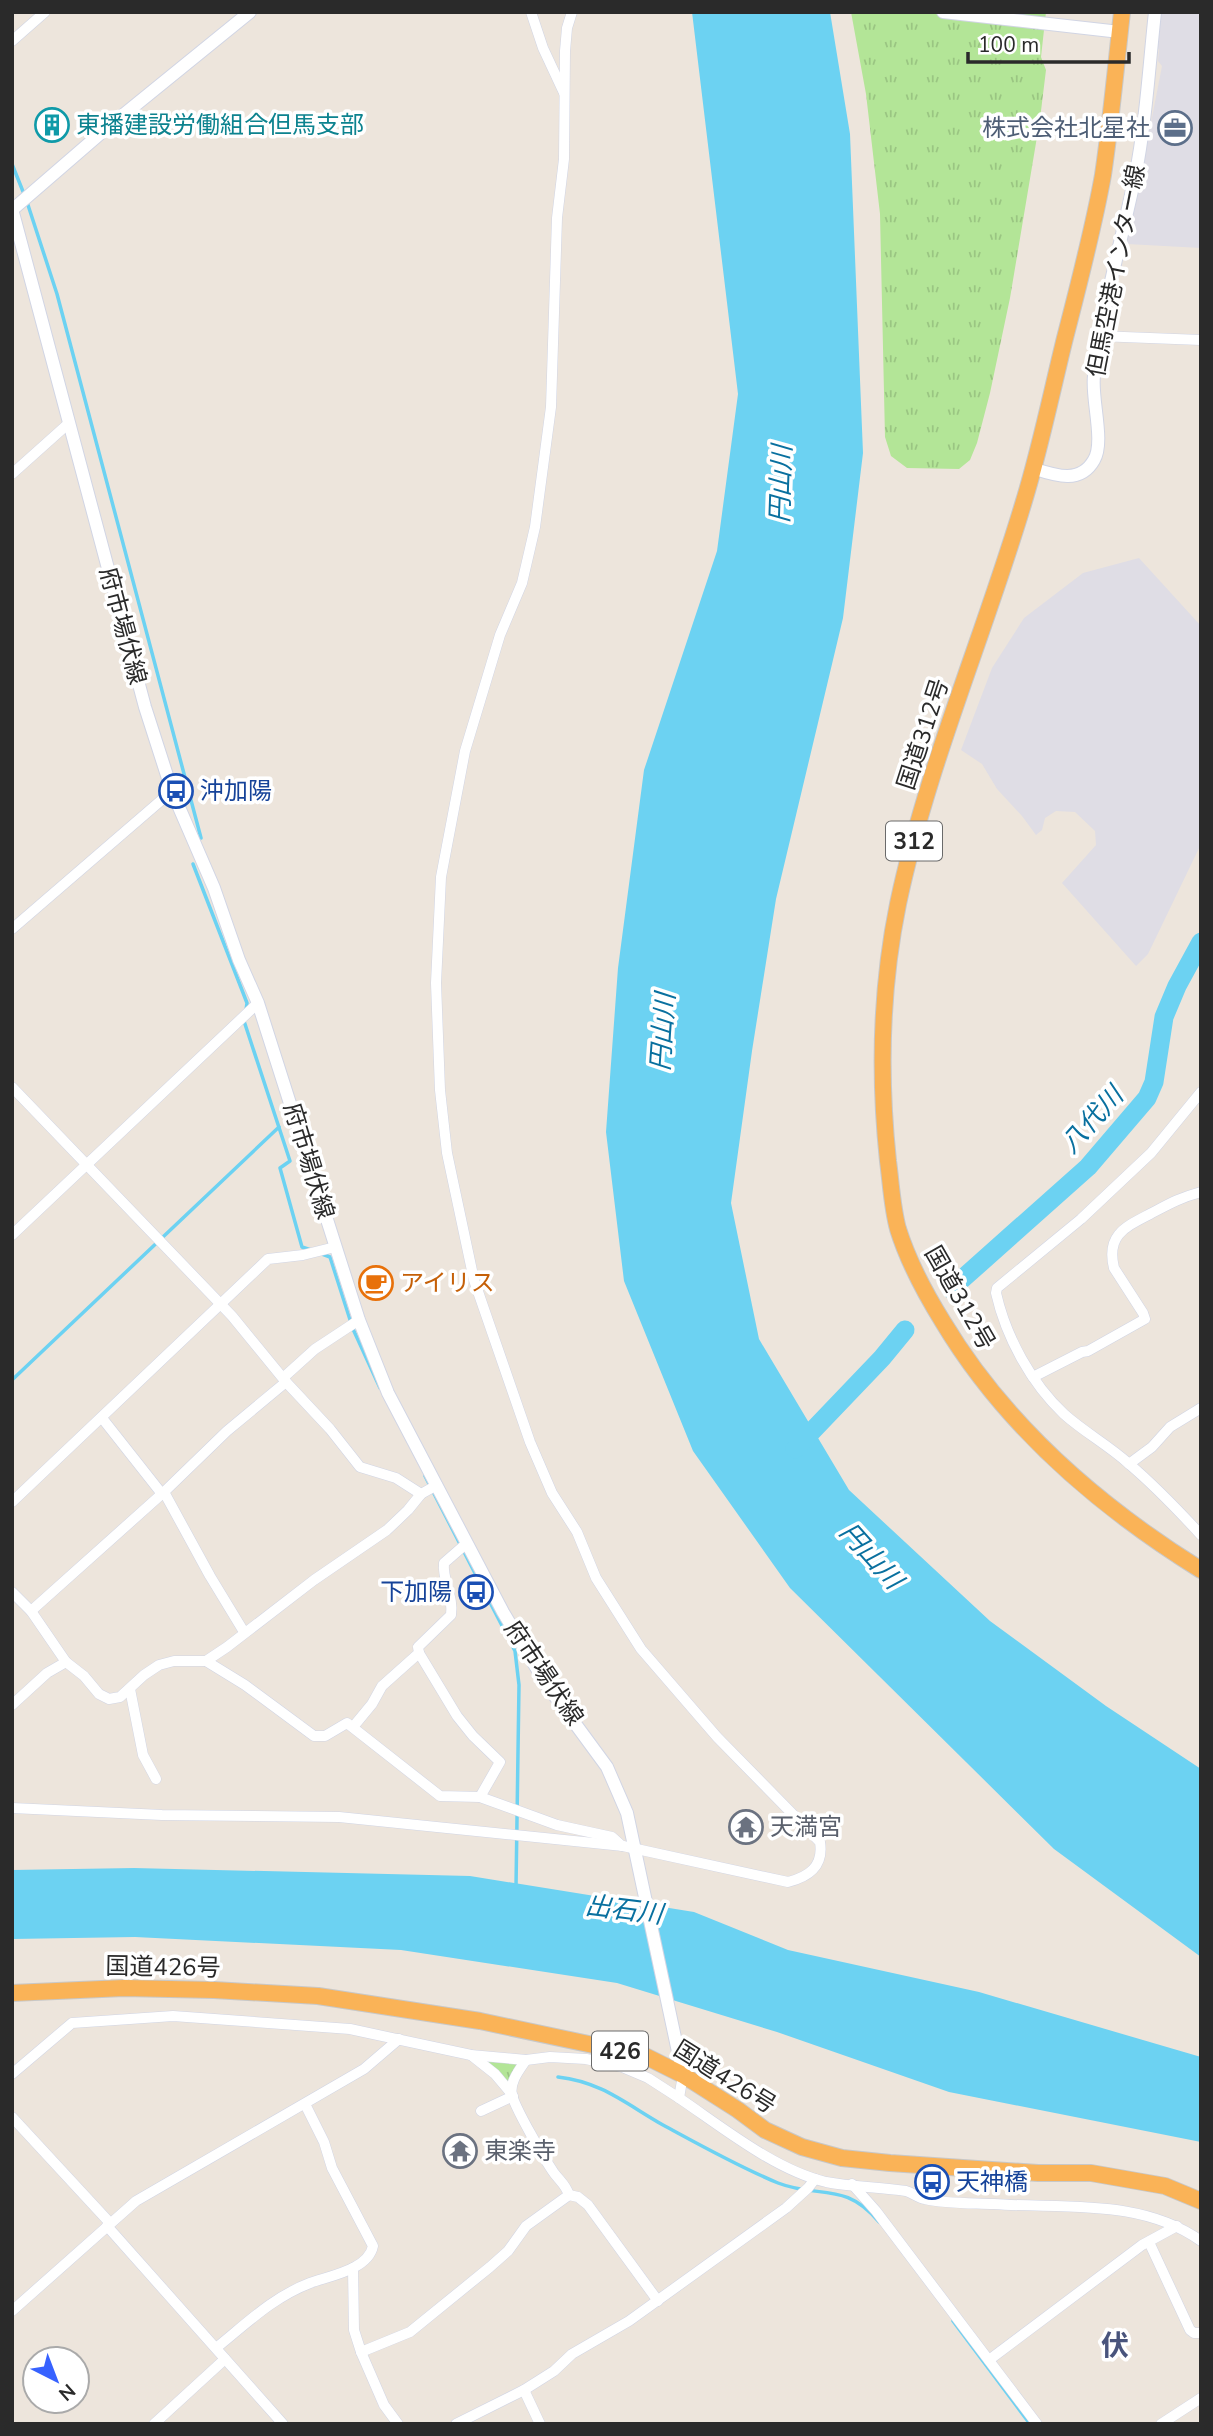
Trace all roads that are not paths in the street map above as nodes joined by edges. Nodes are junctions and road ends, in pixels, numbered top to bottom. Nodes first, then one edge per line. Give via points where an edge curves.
1 (45, 12) edge
2 (250, 12) edge
3 (531, 12) edge
4 (572, 12) edge
5 (943, 12) edge
6 (1122, 12) edge
7 (1155, 12) edge
8 (1120, 32) junction
9 (12, 41) edge
10 (564, 93) junction
11 (12, 209) edge
12 (1098, 336) junction
13 (1201, 340) edge
14 (69, 423) junction
15 (1032, 468) junction
16 (12, 474) edge
17 (172, 791) junction
18 (12, 929) edge
19 (258, 1003) junction
20 (12, 1087) edge
21 (1201, 1092) edge
22 (86, 1165) junction
23 (1201, 1192) edge
24 (12, 1235) edge
25 (335, 1247) junction
26 (219, 1305) junction
27 (359, 1320) junction
28 (1033, 1377) junction
29 (285, 1379) junction
30 (1201, 1408) edge
31 (102, 1418) junction
32 (1129, 1464) junction
33 (437, 1485) junction
34 (163, 1493) junction
35 (421, 1494) junction
36 (12, 1502) edge
37 (1201, 1535) edge
38 (467, 1543) junction
39 (1201, 1570) edge
40 (12, 1592) edge
41 (31, 1611) junction
42 (244, 1632) junction
43 (419, 1653) junction
44 (206, 1661) junction
45 (65, 1662) junction
46 (130, 1689) junction
47 (12, 1704) edge
48 (353, 1727) junction
49 (156, 1779) dead end
50 (480, 1797) junction
51 (12, 1808) edge
52 (629, 1847) junction
53 (12, 1993) edge
54 (399, 2039) junction
55 (471, 2055) junction
56 (526, 2060) junction
57 (12, 2074) edge
58 (683, 2075) junction
59 (512, 2095) junction
60 (679, 2098) junction
61 (304, 2104) junction
62 (481, 2111) dead end
63 (12, 2117) edge
64 (815, 2179) junction
65 (852, 2184) junction
66 (569, 2195) junction
67 (1201, 2201) edge
68 (108, 2225) junction
69 (1177, 2226) junction
70 (1201, 2241) edge
71 (1149, 2242) junction
72 (353, 2269) junction
73 (657, 2301) junction
74 (12, 2311) edge
75 (1201, 2333) edge
76 (216, 2348) junction
77 (361, 2352) junction
78 (225, 2359) junction
79 (989, 2360) junction
80 (524, 2390) junction
81 (1201, 2398) edge
82 (1173, 2420) edge
83 (154, 2424) edge
84 (284, 2424) edge
85 (398, 2424) edge
86 (456, 2424) edge
87 (540, 2424) edge
88 (1037, 2424) edge
89 (1161, 2424) edge

1 - 9 street
2 - 11 main road
3 - 10 street
4 - 10 street
5 - 8 main road
6 - 8 highway, 国道312号 / 312
7 - 12 main road, 但馬空港インター線 via 1135,175
8 - 15 highway, 国道312号 / 312 via 1102,179
10 - 52 street via 551,407 535,527 522,583 500,635 465,751 441,877 436,983 447,1153 474,1280 530,1442 596,1578 641,1649 717,1737 820,1842 822,1852 810,1873 788,1882
11 - 14 main road, 府市場伏線
12 - 13 street
12 - 15 main road, 但馬空港インター線 via 1093,386 1096,457 1087,470 1074,476 1060,477
14 - 16 street
14 - 17 main road, 府市場伏線
15 - 39 highway, 国道312号 / 312 via 920,819 899,902 884,1013 886,1140 893,1195 910,1260 930,1301 979,1376 1072,1477 1124,1519
17 - 18 street
17 - 19 main road, 府市場伏線
19 - 22 street
19 - 25 main road, 府市場伏線
20 - 22 street
21 - 28 street via 1141,1162 997,1288 999,1308
22 - 24 street
22 - 26 street
23 - 28 street via 1173,1200 1117,1236 1114,1268 1145,1320
25 - 26 street via 268,1259
25 - 27 main road, 府市場伏線
26 - 29 street
26 - 31 street
27 - 29 street via 315,1349
27 - 33 main road, 府市場伏線 via 388,1392
28 - 32 street via 1065,1414
29 - 34 street
29 - 35 street via 360,1467 396,1478
30 - 32 street via 1170,1427
31 - 34 street
31 - 36 street
32 - 37 street
33 - 35 street
33 - 38 main road, 府市場伏線
34 - 41 street
34 - 42 street
35 - 42 street via 387,1530
38 - 43 street via 444,1563 451,1615 418,1647
38 - 52 main road, 府市場伏線 via 546,1684 607,1767 627,1813
40 - 41 street
41 - 45 street
42 - 44 street
43 - 48 street via 382,1686
43 - 50 street via 457,1716 500,1762
44 - 46 street via 159,1665
44 - 48 street via 314,1736 325,1736 347,1723
45 - 46 street via 109,1699
45 - 47 street
46 - 49 street via 143,1755
48 - 50 street via 440,1796
50 - 52 street via 556,1825 612,1837
51 - 52 street via 339,1817
52 - 58 main road, 府市場伏線 via 637,1863
53 - 58 highway, 国道426号 / 426 via 167,1987 318,1996 532,2031 645,2056
54 - 55 street
54 - 57 street via 328,2026 173,2016 72,2023
54 - 61 street via 364,2069
55 - 56 street
55 - 59 street
56 - 59 street via 515,2077
56 - 60 street via 586,2059 622,2067
58 - 60 street
58 - 67 highway, 国道426号 / 426 via 765,2130 842,2158 1091,2174 1166,2186
59 - 62 street
59 - 66 street
60 - 64 street via 765,2155
61 - 68 street via 135,2201
61 - 72 street via 373,2246
63 - 68 street
64 - 65 street
64 - 73 street via 786,2208
65 - 69 street via 910,2192 923,2199 1139,2213
65 - 79 street
66 - 73 street via 588,2204
66 - 77 street via 526,2226 491,2267 410,2332
68 - 74 street
68 - 76 street
69 - 70 street
69 - 71 street
71 - 75 street via 1191,2330
71 - 79 street
72 - 76 street via 276,2299
72 - 77 street via 354,2330
73 - 80 street
76 - 78 street
77 - 85 street
78 - 83 street
78 - 84 street
79 - 88 street
80 - 86 street
80 - 87 street
81 - 82 street
82 - 89 street

